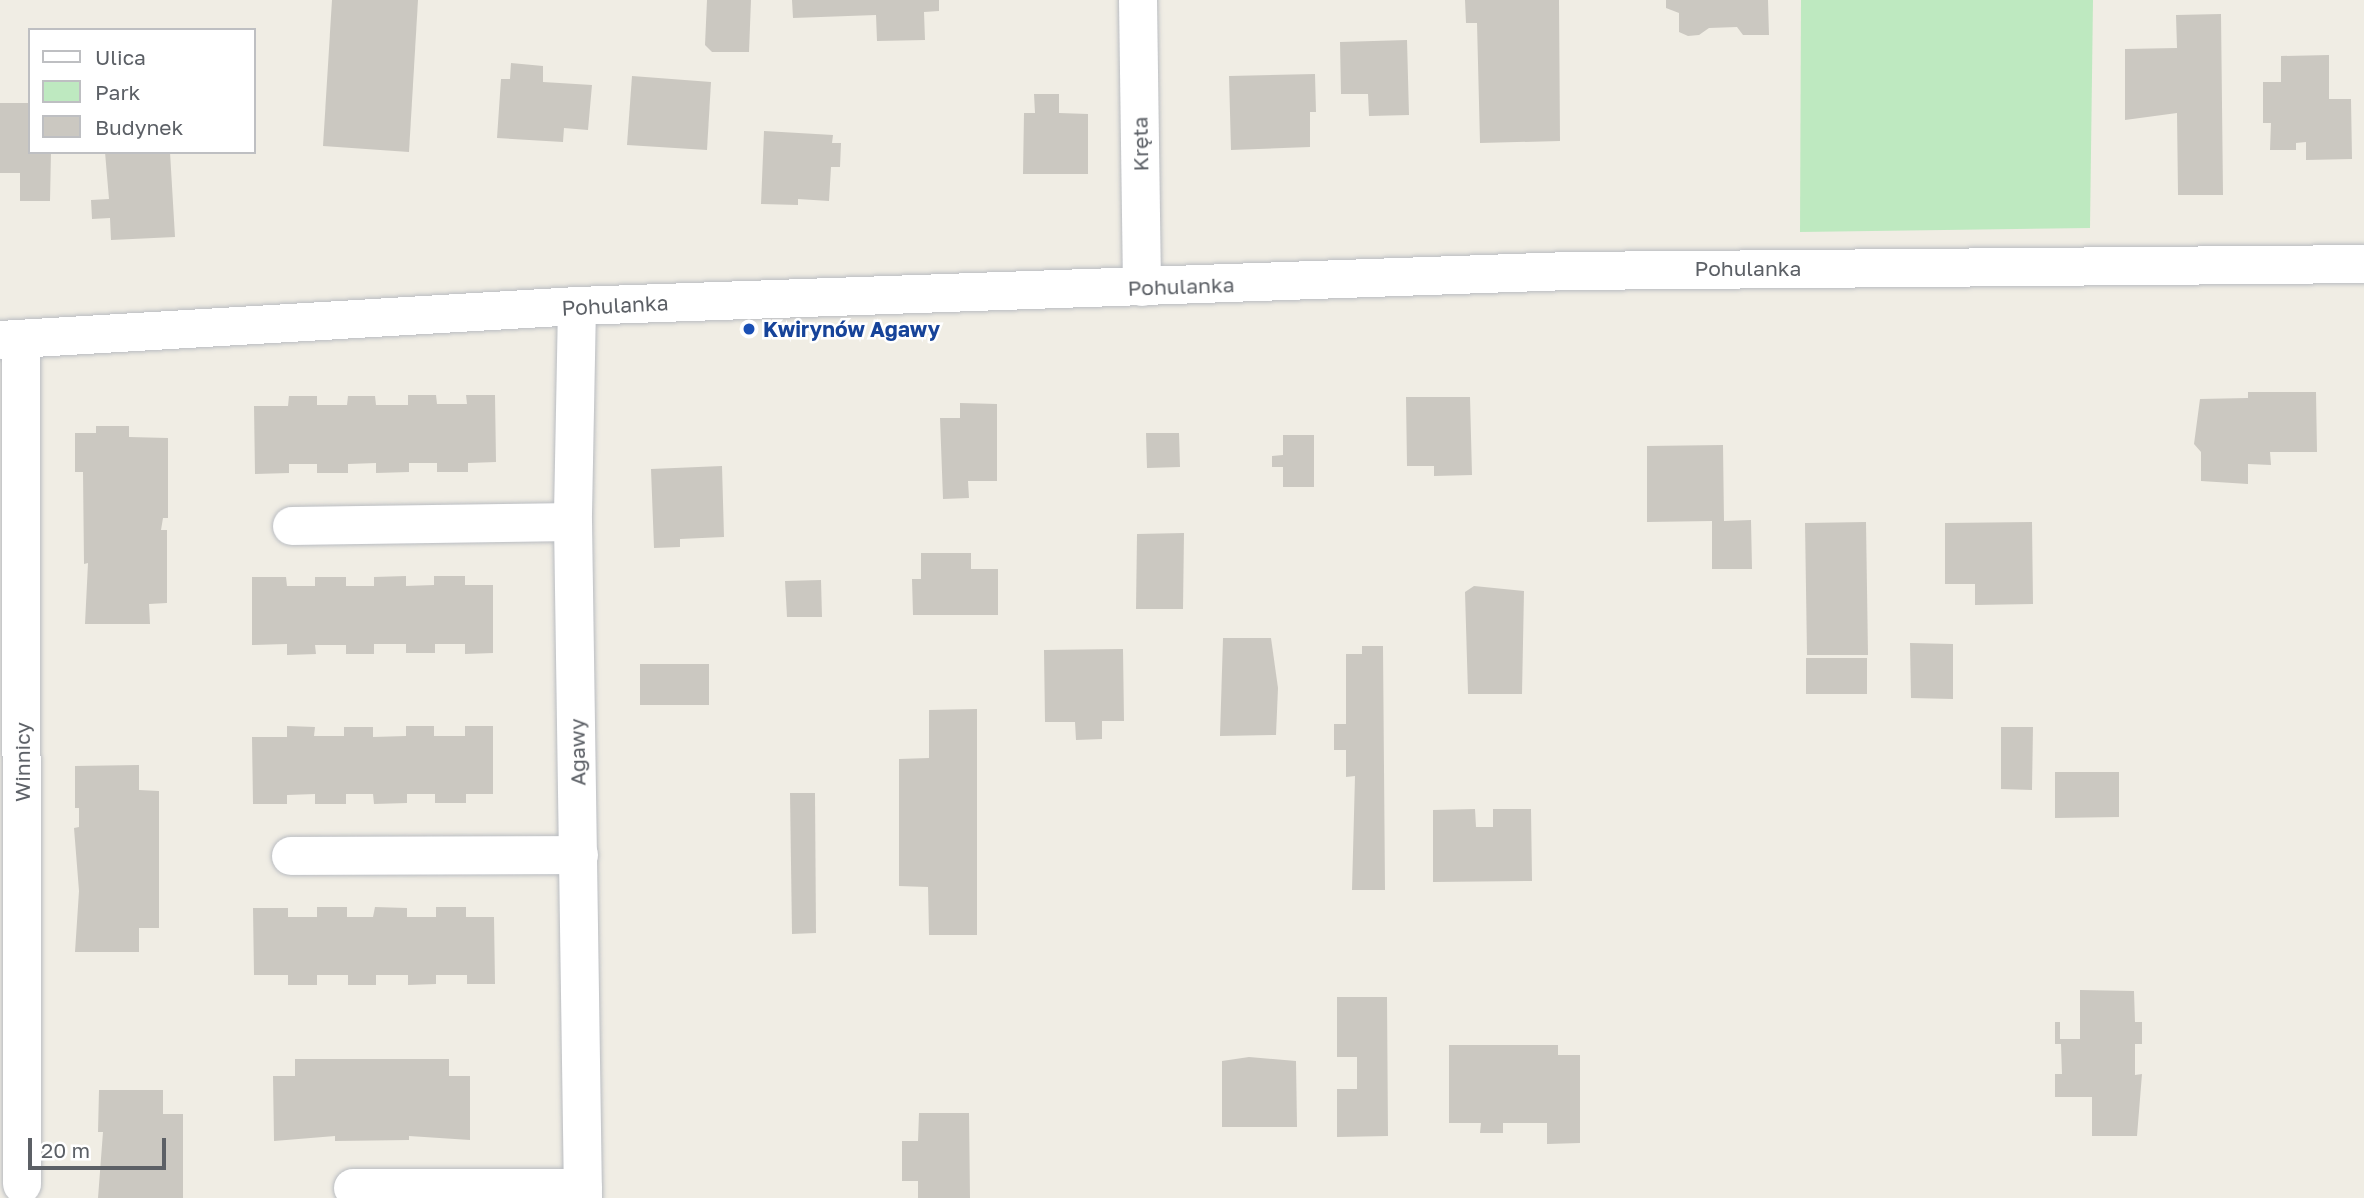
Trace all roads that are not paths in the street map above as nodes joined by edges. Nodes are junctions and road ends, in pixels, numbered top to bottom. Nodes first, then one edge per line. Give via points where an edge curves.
1 (1138, 0) edge
2 (2364, 264) edge
3 (1142, 287) junction
4 (577, 306) junction
5 (10, 340) edge
6 (573, 522) junction
7 (292, 526) dead end
8 (579, 855) junction
9 (290, 856) dead end
10 (22, 1184) dead end
11 (353, 1188) dead end
12 (583, 1193) edge

1 - 3 street, Kręta
2 - 3 street, Pohulanka via 1670,269
3 - 4 street, Pohulanka
4 - 5 street, Pohulanka
4 - 6 street, Agawy
5 - 10 street, Winnicy
6 - 7 street
6 - 8 street, Agawy
8 - 9 street
8 - 12 street, Agawy
11 - 12 street

